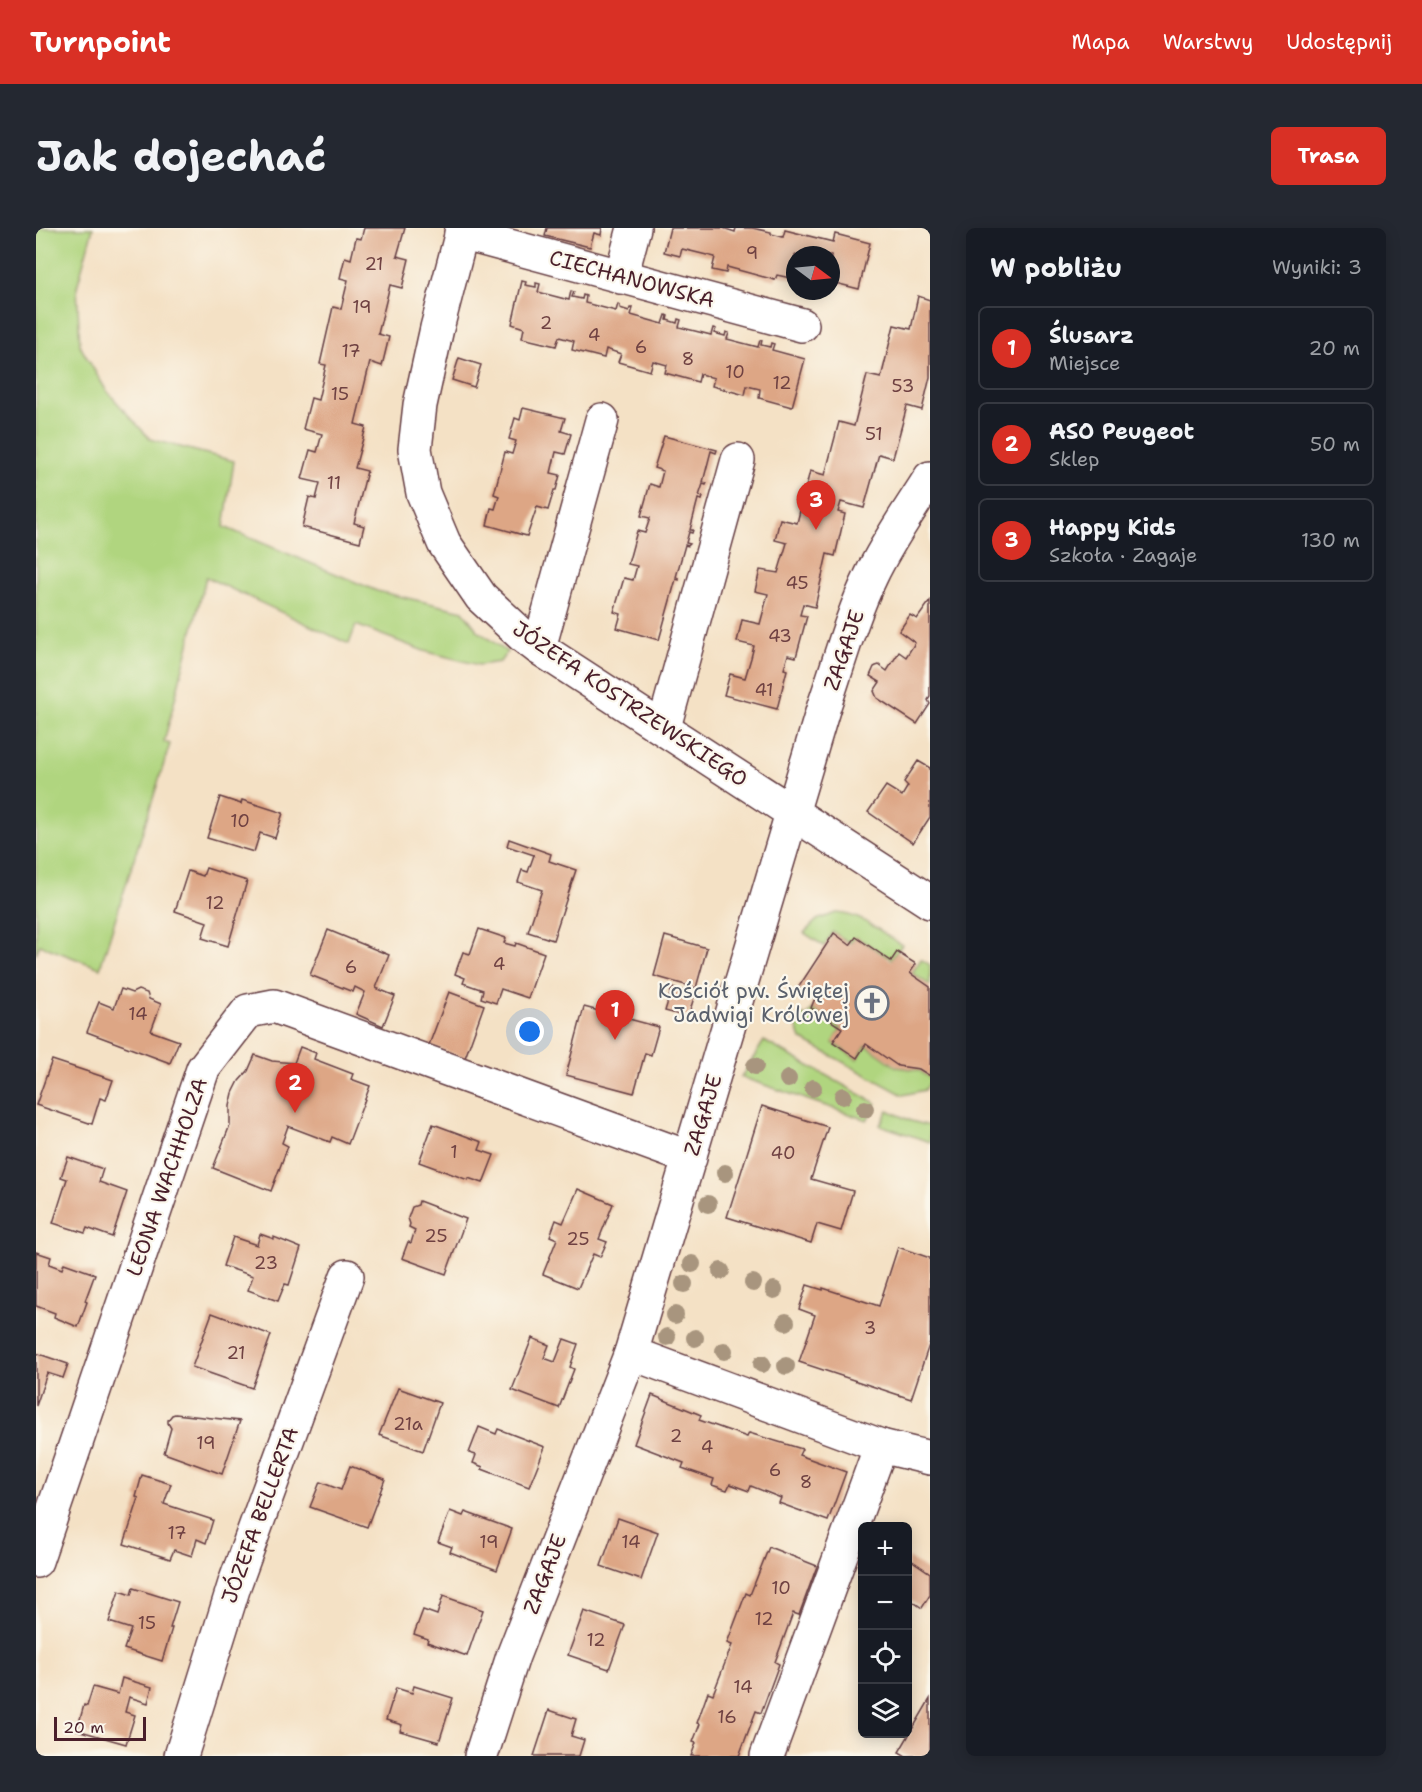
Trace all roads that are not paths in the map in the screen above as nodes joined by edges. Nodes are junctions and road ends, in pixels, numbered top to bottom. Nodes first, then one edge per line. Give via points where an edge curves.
1 (634, 228) edge
2 (462, 231) edge
3 (621, 277) junction
4 (802, 325) dead end
5 (602, 420) dead end
6 (738, 460) dead end
7 (930, 478) edge
8 (539, 648) junction
9 (664, 728) junction
10 (792, 812) junction
11 (930, 902) edge
12 (690, 1158) junction
13 (347, 1276) dead end
14 (631, 1353) junction
15 (881, 1446) junction
16 (930, 1458) edge
17 (36, 1561) edge
18 (181, 1756) edge
19 (481, 1756) edge
20 (767, 1756) edge

1 - 3 street
2 - 3 street, CIECHANOWSKA
2 - 8 street, JÓZEFA KOSTRZEWSKIEGO via 420,405 415,449 423,493 444,543 481,597
3 - 4 street, CIECHANOWSKA
5 - 8 street
6 - 9 street
7 - 10 street, ZAGAJE via 884,551 862,598
8 - 9 street, JÓZEFA KOSTRZEWSKIEGO
9 - 10 street, JÓZEFA KOSTRZEWSKIEGO
10 - 11 street, JÓZEFA KOSTRZEWSKIEGO
10 - 12 street, ZAGAJE
12 - 14 street, ZAGAJE
12 - 17 street, LEONA WACHHOLZA via 274,1006 248,1011 203,1069
13 - 18 street, JÓZEFA BELLERTA via 235,1583
14 - 15 street
14 - 19 street, ZAGAJE via 513,1656
15 - 16 street
15 - 20 street

